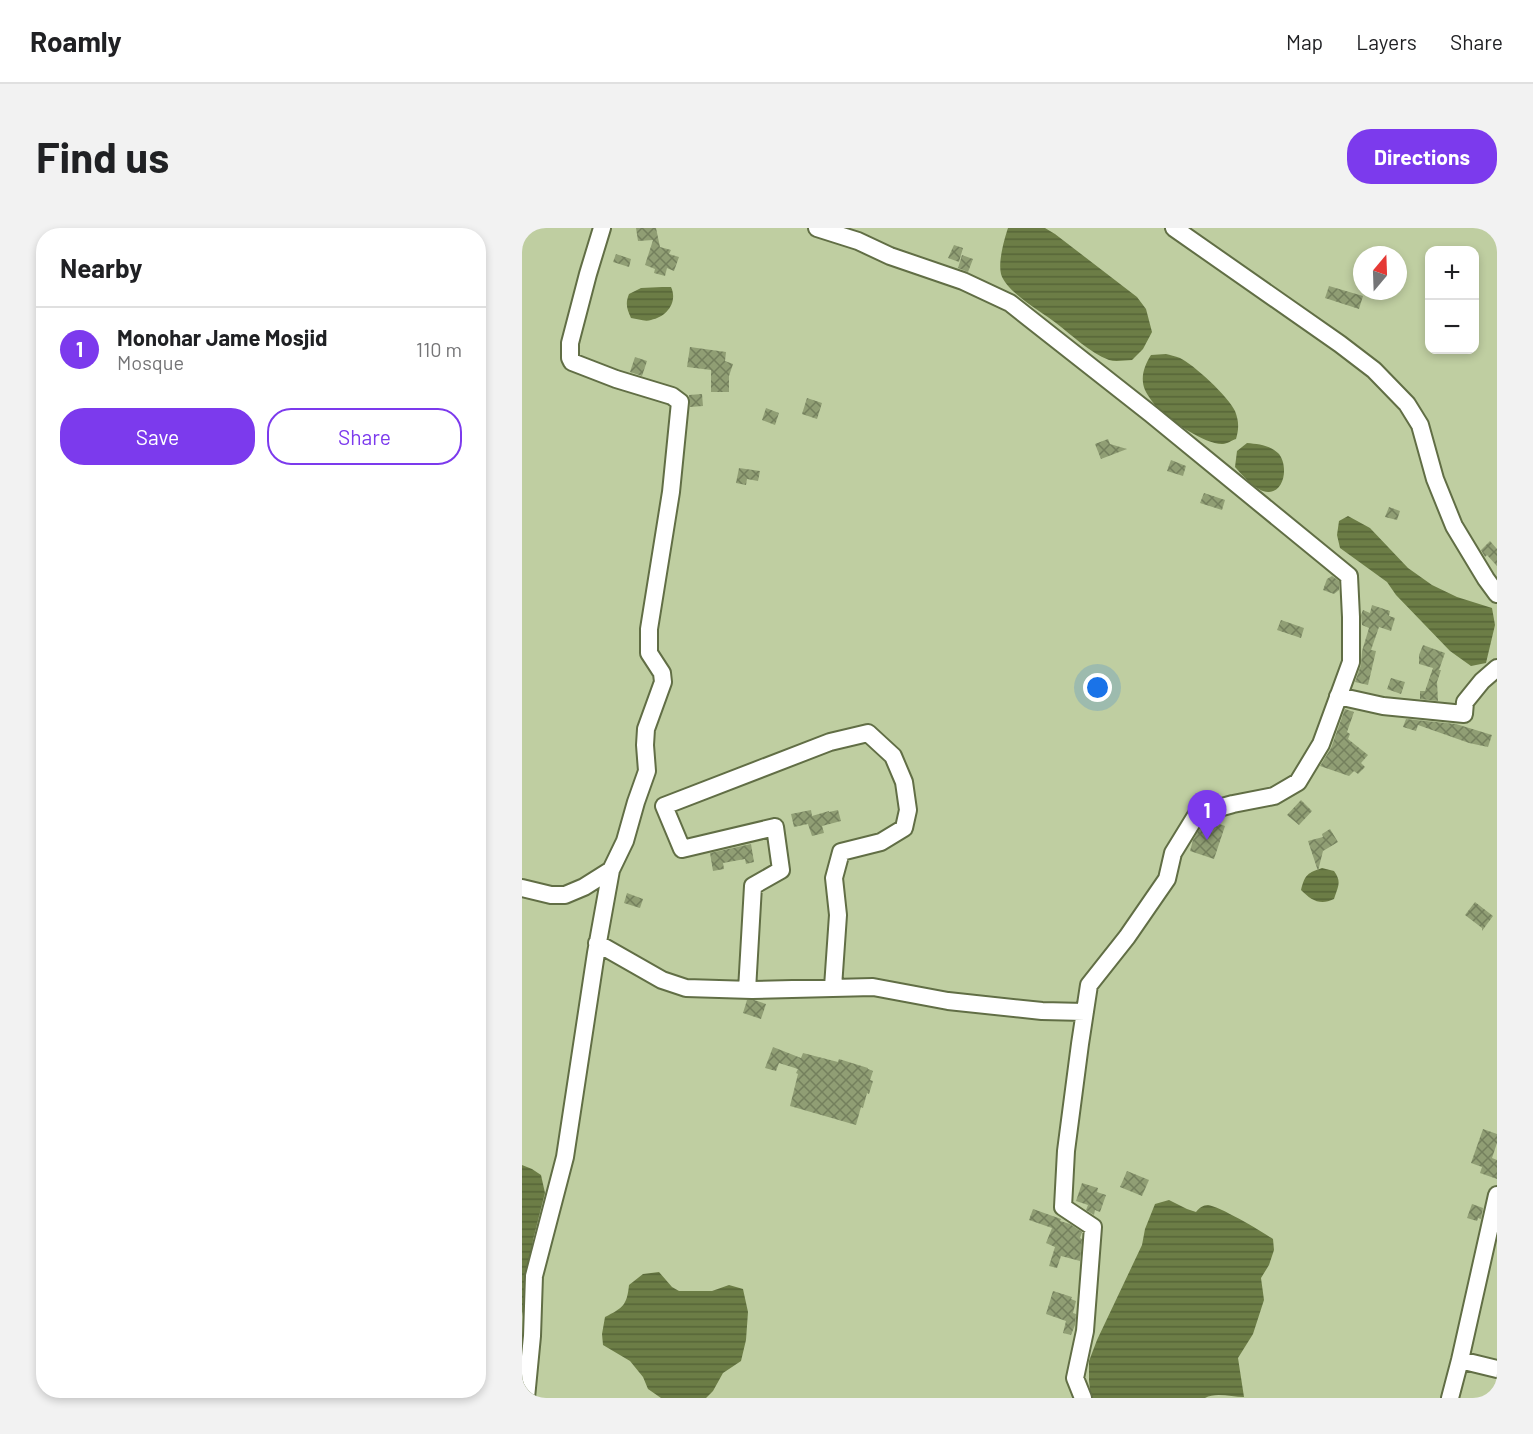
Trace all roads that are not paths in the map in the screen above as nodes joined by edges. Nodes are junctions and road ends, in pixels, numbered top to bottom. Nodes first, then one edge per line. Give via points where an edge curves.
1 (602, 228) edge
2 (817, 228) edge
3 (1174, 228) edge
4 (1497, 594) edge
5 (1497, 668) edge
6 (1338, 696) junction
7 (611, 870) junction
8 (522, 888) edge
9 (597, 943) junction
10 (833, 987) junction
11 (747, 990) junction
12 (1085, 1012) junction
13 (1497, 1195) edge
14 (1494, 1222) edge
15 (1460, 1360) junction
16 (1497, 1369) edge
17 (526, 1398) edge
18 (1083, 1398) edge
19 (1450, 1398) edge

1 - 7 street via 570,343 570,358 680,402 671,492 649,629 649,652 663,682 646,729 647,771 625,841
2 - 6 street via 1010,303 1349,576 1351,662
3 - 4 street via 1340,344 1374,370 1407,404 1420,425 1435,479 1454,526
5 - 6 street via 1465,702 1464,714 1383,706
6 - 12 street via 1321,744 1298,782 1274,796 1197,814 1173,853 1167,879 1089,985
7 - 8 street via 565,895
7 - 9 street
9 - 11 street via 662,980 686,988
9 - 17 street via 565,1157 534,1276
10 - 11 street
10 - 11 street via 838,915 834,878 841,852 881,842 904,828 908,810 904,782 893,756 868,733 830,742 664,806 682,849 775,826 781,870 753,886
10 - 12 street via 873,987 948,1001
12 - 18 street via 1066,1151 1063,1207 1093,1227 1085,1331 1075,1378
13 - 14 street
14 - 15 street
15 - 16 street
15 - 19 street

